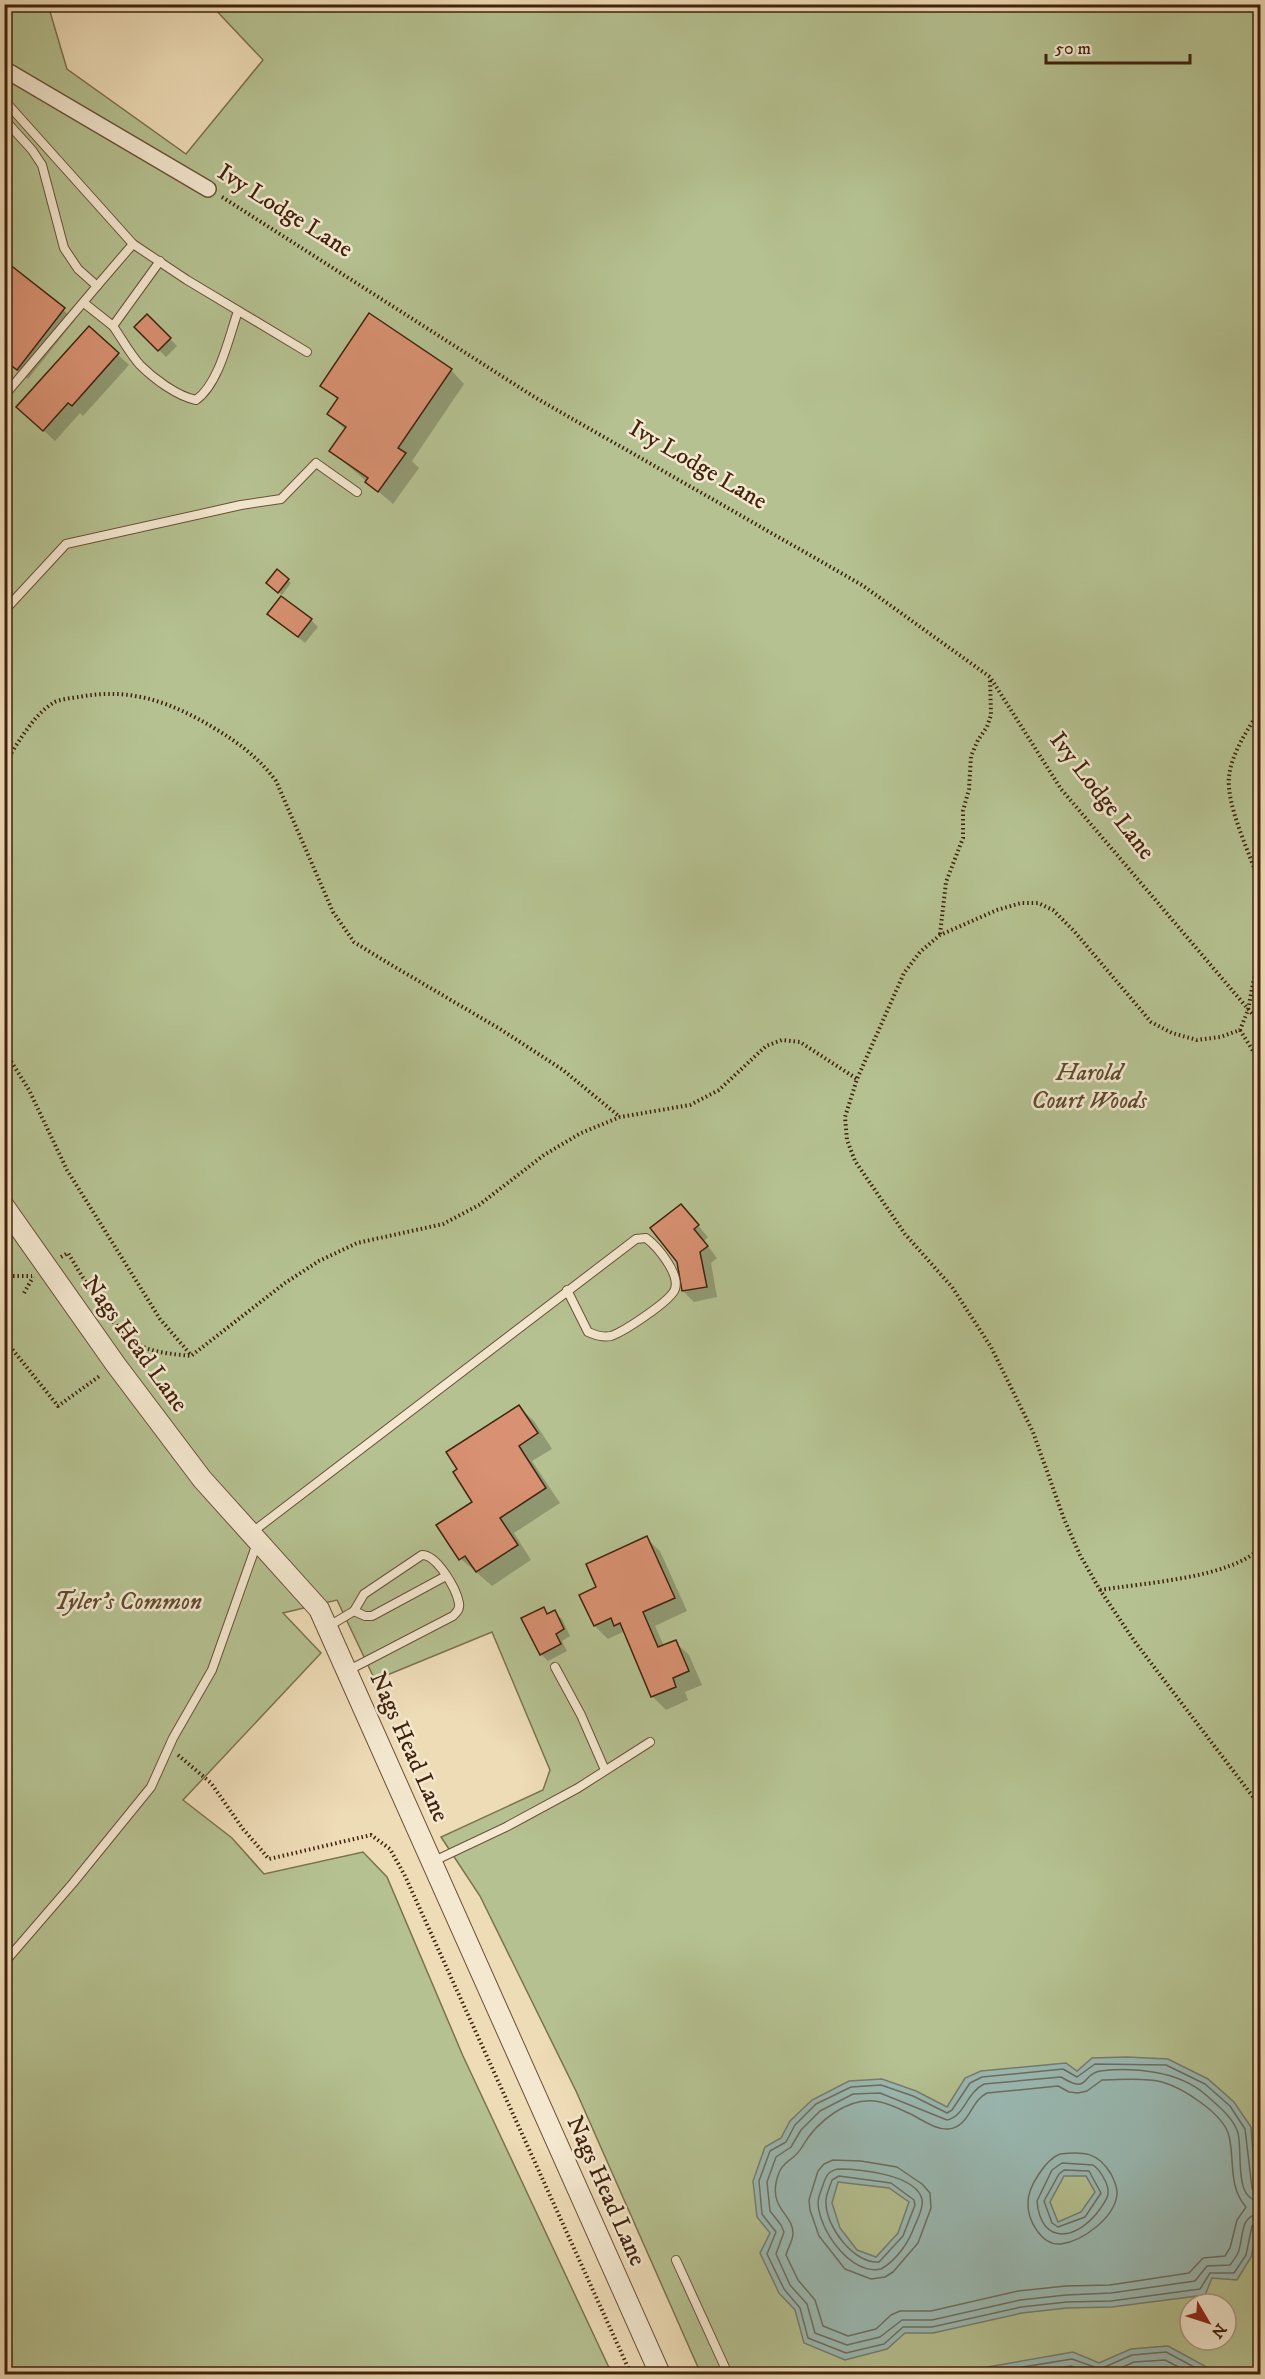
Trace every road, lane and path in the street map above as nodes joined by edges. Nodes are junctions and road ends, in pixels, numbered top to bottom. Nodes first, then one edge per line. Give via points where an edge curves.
1 (4, 69) edge
2 (4, 100) edge
3 (4, 119) edge
4 (208, 189) joint
5 (133, 244) junction
6 (160, 261) junction
7 (97, 286) junction
8 (84, 303) junction
9 (238, 311) junction
10 (113, 327) junction
11 (307, 352) dead end
12 (4, 396) edge
13 (357, 492) dead end
14 (4, 611) edge
15 (990, 677) junction
16 (1260, 710) edge
17 (4, 764) edge
18 (1260, 884) edge
19 (940, 934) junction
20 (1260, 946) edge
21 (1248, 1010) junction
22 (1260, 1023) edge
23 (1240, 1030) junction
24 (4, 1050) edge
25 (1260, 1062) edge
26 (857, 1079) junction
27 (620, 1117) junction
28 (4, 1206) edge
29 (40, 1271) junction
30 (4, 1276) edge
31 (567, 1290) junction
32 (24, 1293) dead end
33 (4, 1338) edge
34 (191, 1356) junction
35 (117, 1365) junction
36 (254, 1538) junction
37 (1260, 1548) edge
38 (446, 1576) junction
39 (1100, 1590) junction
40 (354, 1611) junction
41 (327, 1626) junction
42 (555, 1666) dead end
43 (347, 1671) junction
44 (650, 1742) dead end
45 (169, 1747) junction
46 (605, 1770) junction
47 (1260, 1806) edge
48 (432, 1862) junction
49 (4, 1963) edge
50 (676, 2259) dead end
51 (631, 2374) edge
52 (660, 2374) edge
53 (728, 2374) edge

1 - 4 street, Ivy Lodge Lane
2 - 5 lane
3 - 7 lane via 42,165 64,248 78,269
4 - 15 path, Ivy Lodge Lane via 536,398 862,585
5 - 6 lane
5 - 7 lane
6 - 9 lane
6 - 10 lane
7 - 8 lane
8 - 10 lane
8 - 12 lane
9 - 10 lane via 210,386 196,400 140,365
9 - 11 lane
13 - 14 lane via 316,464 281,499 241,504 66,544
15 - 19 path via 991,715 970,756 963,837 946,882
15 - 21 path, Ivy Lodge Lane via 1061,789
16 - 18 path via 1228,777 1231,800
17 - 27 path via 36,719 54,702 97,694 124,694 176,706 199,719 244,746 276,782 333,912 354,942 563,1070
19 - 23 path via 997,910 1038,903 1053,910 1074,931 1151,1022 1197,1040
19 - 26 path via 903,973
20 - 21 path
21 - 22 path, Ivy Lodge Lane
21 - 23 path
23 - 25 path
24 - 34 path via 29,1090 67,1170 160,1319
26 - 27 path via 800,1042 782,1040 766,1046 719,1090 690,1105
26 - 39 path via 845,1117 847,1140 855,1161 905,1234 952,1287 991,1347 1033,1432 1080,1555
27 - 34 path via 581,1133 544,1155 479,1205 443,1224 357,1243 319,1261
28 - 29 street, Nags Head Lane
29 - 30 path
29 - 32 path
29 - 34 path via 68,1253 121,1331 137,1344
29 - 35 street, Nags Head Lane
31 - 31 lane via 639,1237 654,1245 676,1280 667,1300 619,1332 604,1337 588,1332
31 - 36 lane
33 - 35 path via 58,1406
35 - 36 street, Nags Head Lane via 202,1479
36 - 41 street, Nags Head Lane via 319,1609
36 - 45 lane via 212,1670
37 - 39 path via 1252,1557 1221,1570
38 - 40 lane via 372,1616
38 - 40 lane via 434,1558 422,1555 364,1594
38 - 43 lane via 459,1602 453,1616
39 - 47 path
40 - 41 lane
41 - 43 street, Nags Head Lane
42 - 46 lane
43 - 48 street, Nags Head Lane
44 - 46 lane
45 - 49 lane via 151,1787
45 - 51 path via 211,1784 269,1859 371,1835 390,1849
46 - 48 lane via 506,1827
48 - 52 street, Nags Head Lane
50 - 53 lane

